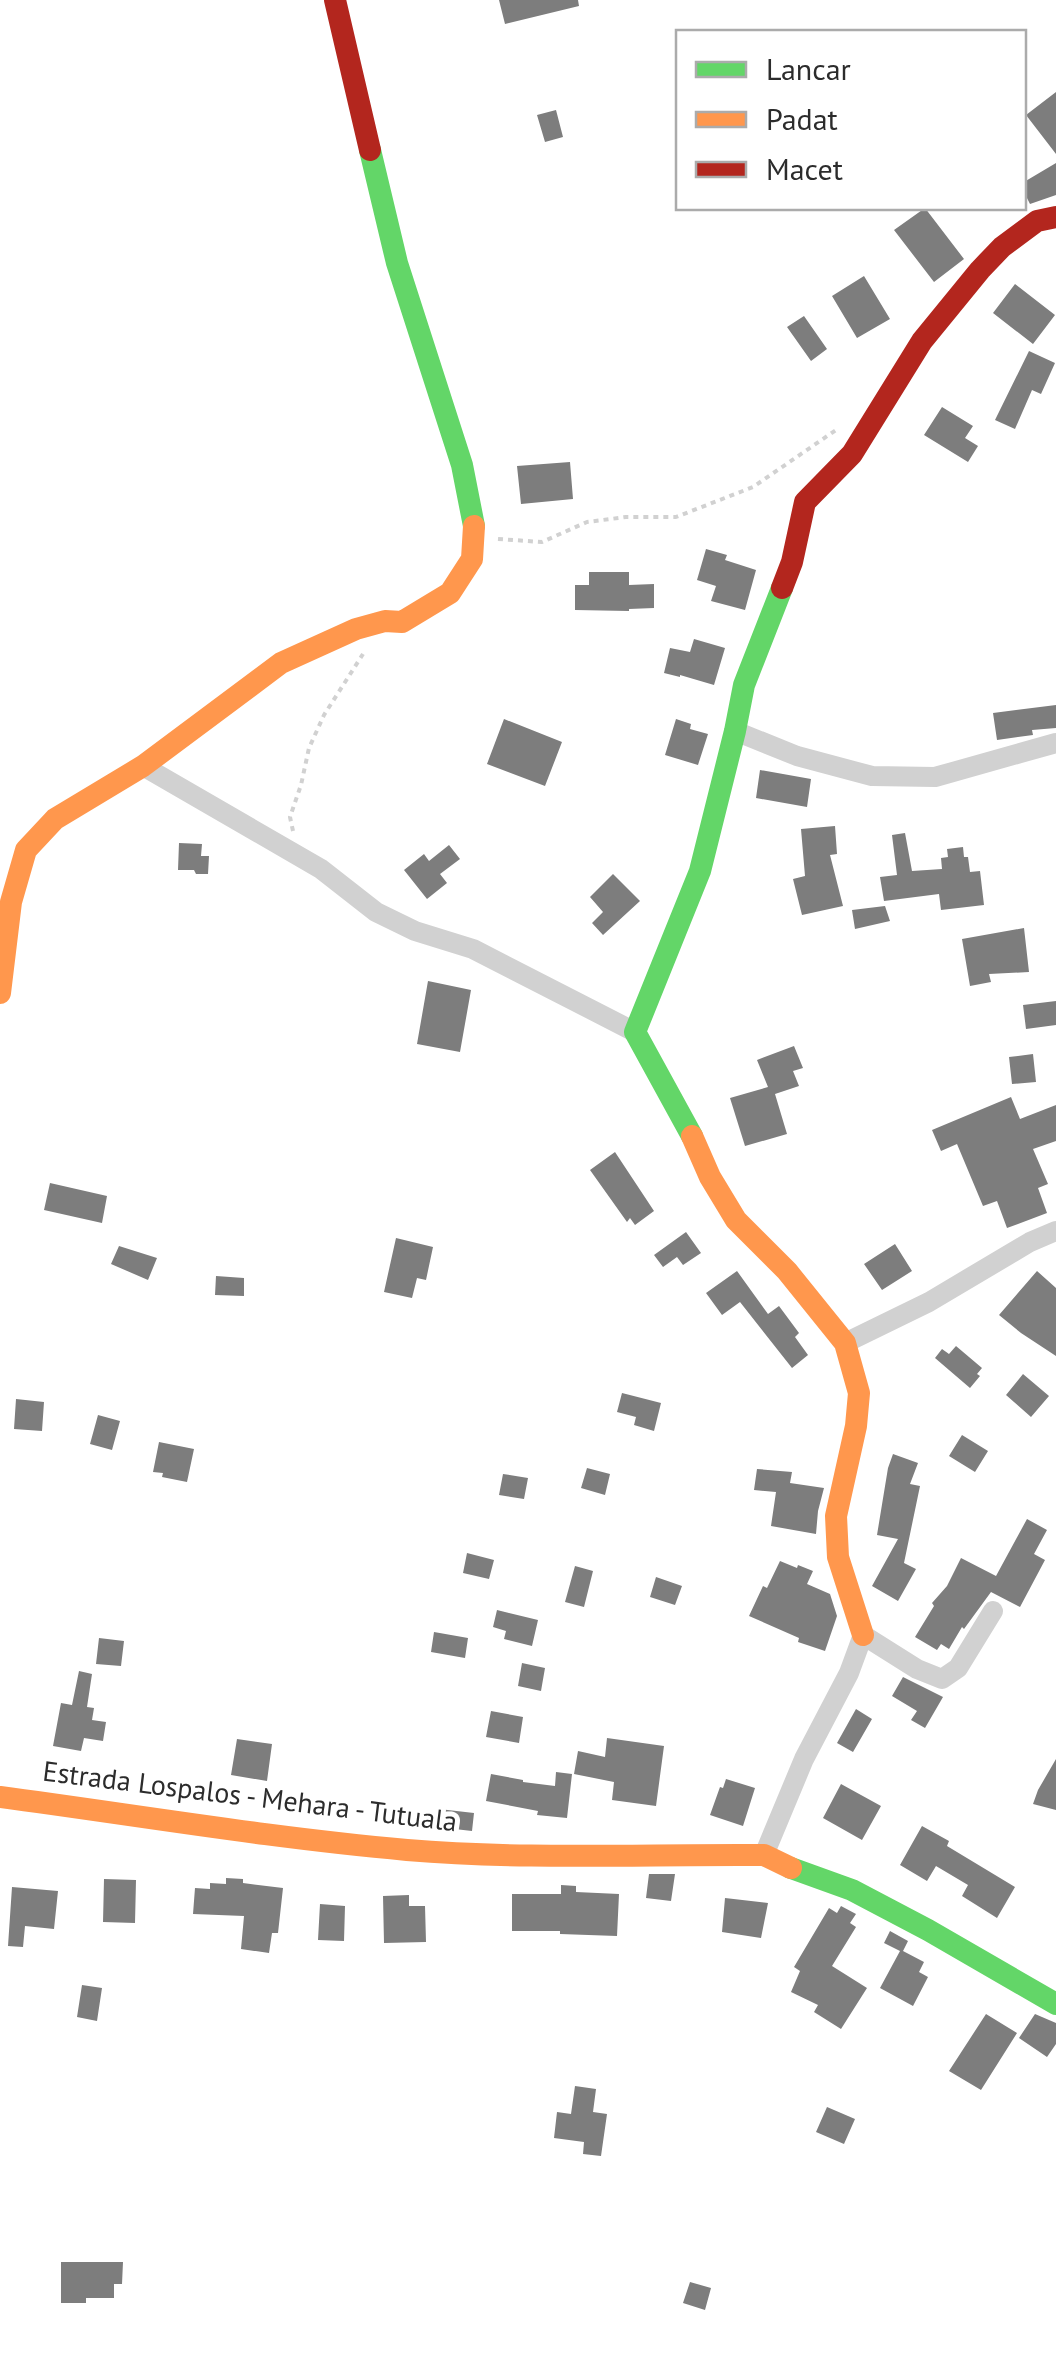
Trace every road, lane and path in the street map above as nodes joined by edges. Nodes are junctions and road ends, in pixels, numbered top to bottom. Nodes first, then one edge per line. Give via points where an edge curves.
1 (335, 0) edge
2 (1056, 217) edge
3 (837, 430) dead end
4 (474, 519) junction
5 (366, 649) dead end
6 (735, 732) junction
7 (1056, 743) edge
8 (143, 766) junction
9 (300, 857) junction
10 (0, 993) edge
11 (635, 1032) junction
12 (1056, 1231) edge
13 (845, 1343) junction
14 (993, 1611) dead end
15 (863, 1635) junction
16 (0, 1797) edge
17 (764, 1855) junction
18 (1056, 2004) edge

1 - 4 street via 397,264
2 - 6 street via 1037,221 980,270 922,341 852,454 805,502 792,562 744,685
3 - 4 path via 754,487 676,517 587,522 542,542 499,540
4 - 8 street via 472,559 450,593 402,622 356,629 281,663
5 - 9 path via 309,748 290,817
6 - 7 street via 872,776 935,777
6 - 11 street via 700,871
8 - 9 street
8 - 10 street via 55,820 26,850 11,902
9 - 11 street via 376,912 472,950
11 - 13 street via 736,1220
12 - 13 street
13 - 15 street via 858,1393 836,1516 838,1558
14 - 15 street via 958,1668 942,1679
15 - 17 street
16 - 17 street, Estrada Lospalos - Mehara - Tutuala via 410,1850
17 - 18 street, Estrada Lospalos - Mehara - Tutuala via 852,1890

